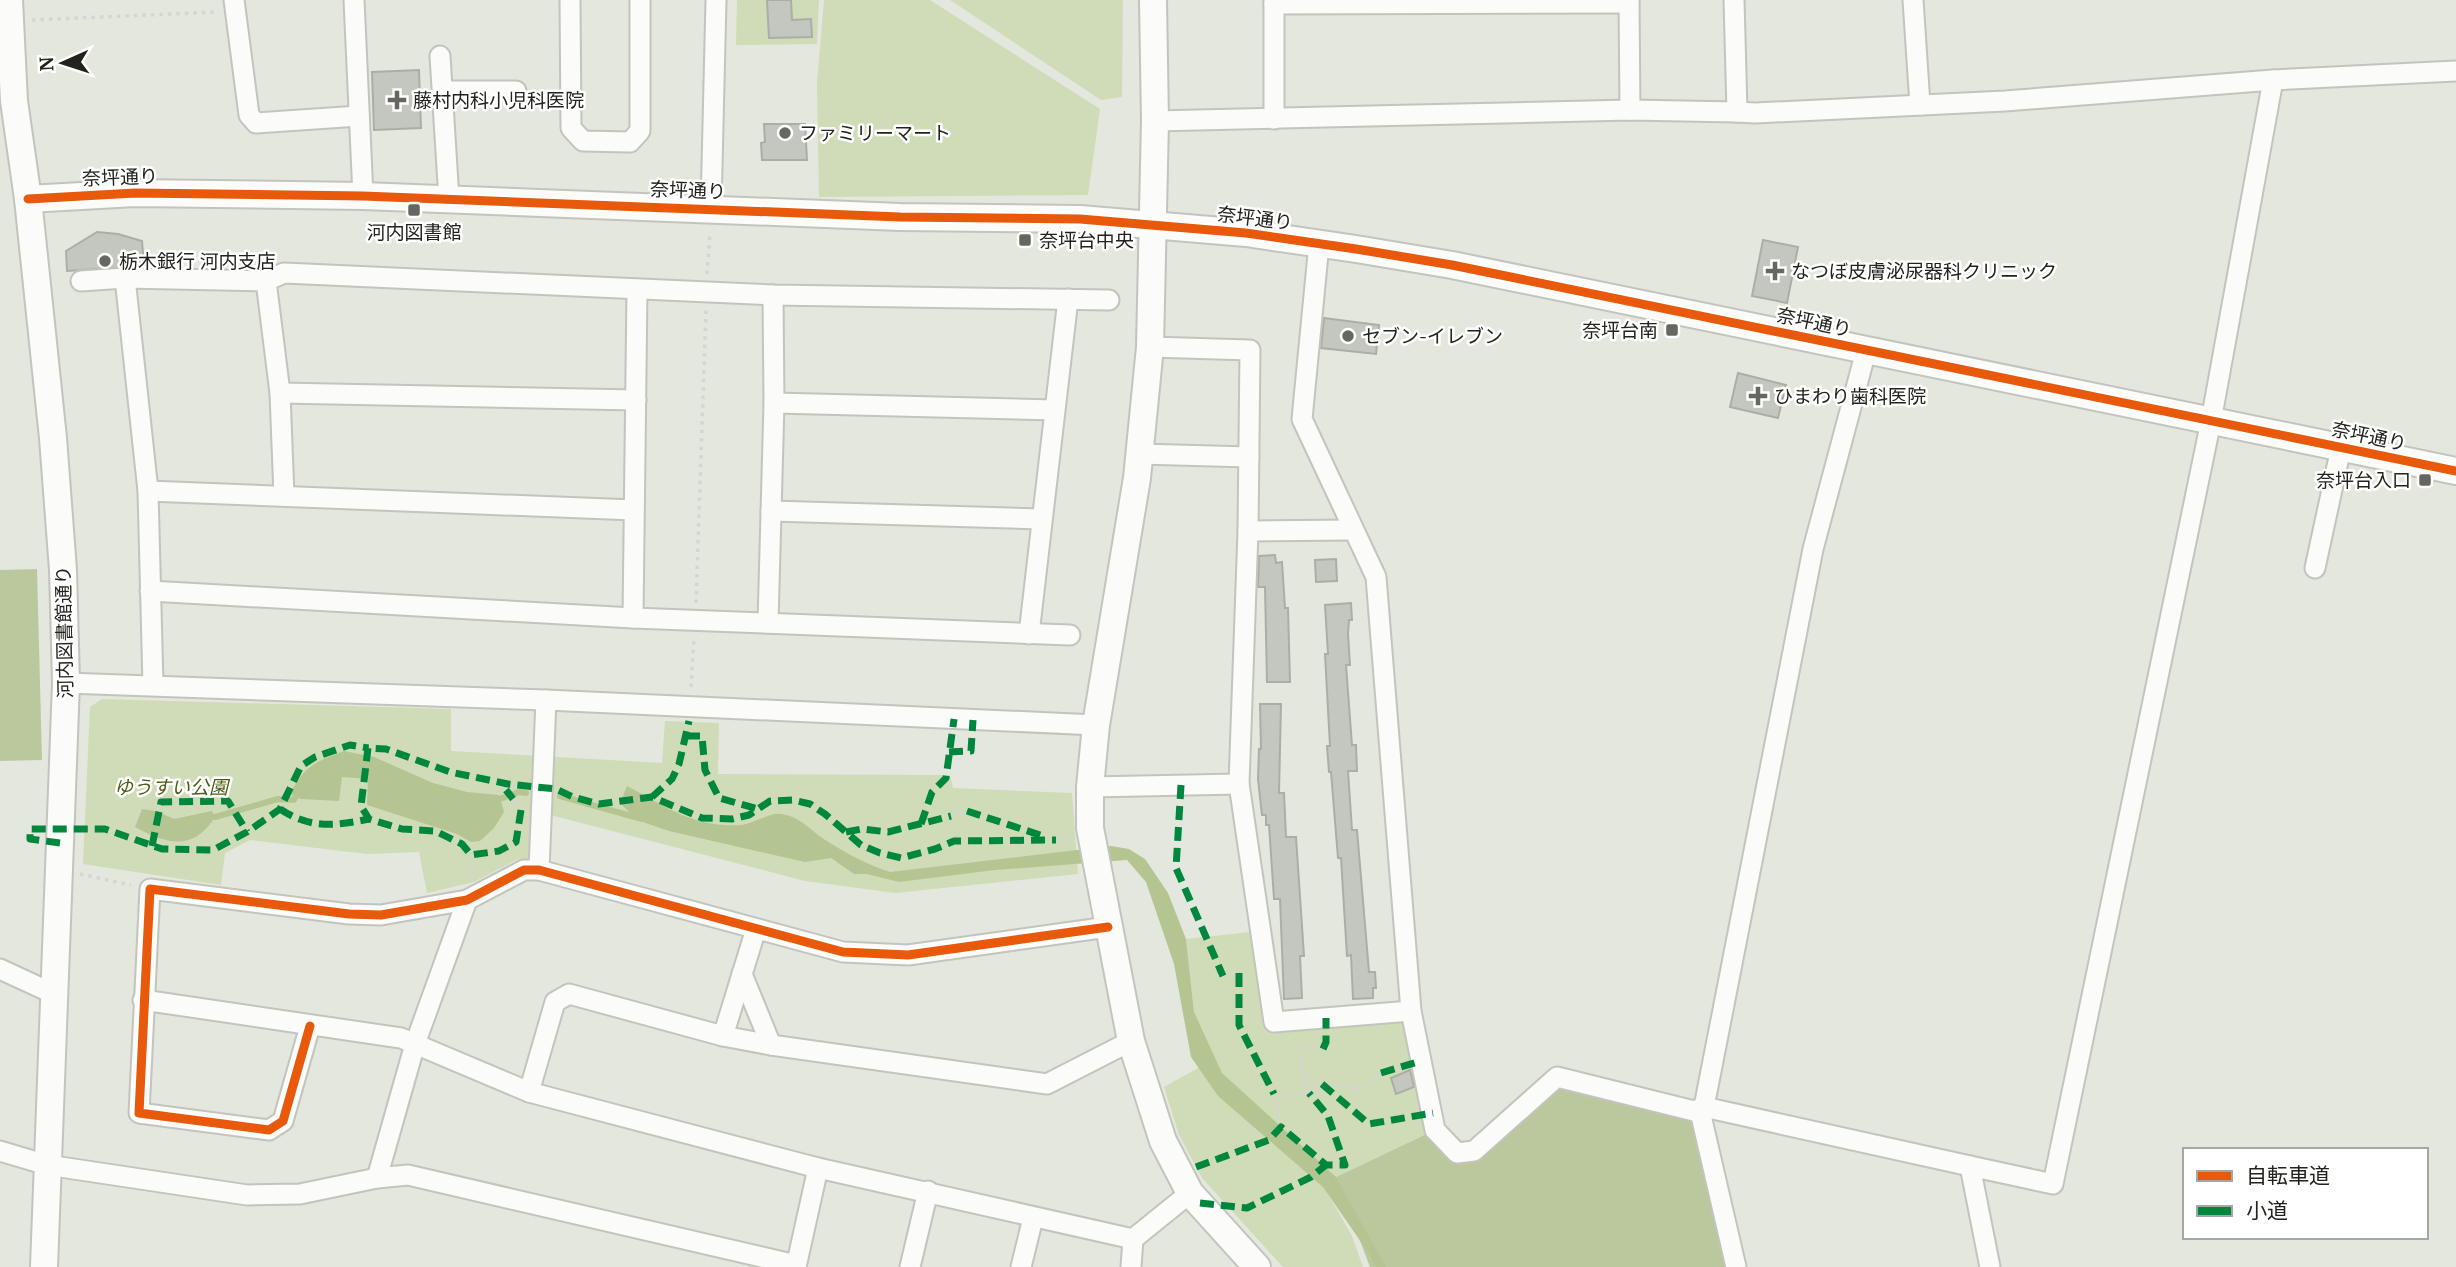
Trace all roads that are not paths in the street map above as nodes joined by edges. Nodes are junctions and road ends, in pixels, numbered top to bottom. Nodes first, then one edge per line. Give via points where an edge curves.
1 (354, 0) edge
2 (570, 0) edge
3 (640, 0) edge
4 (716, 0) edge
5 (1153, 0) edge
6 (1734, 0) edge
7 (1913, 0) edge
8 (1274, 2) edge
9 (1629, 2) edge
10 (234, 5) edge
11 (9, 10) edge
12 (440, 55) dead end
13 (2456, 71) edge
14 (2273, 80) junction
15 (442, 91) junction
16 (516, 91) dead end
17 (1920, 105) junction
18 (1630, 110) junction
19 (1737, 112) junction
20 (359, 116) junction
21 (1274, 119) junction
22 (1155, 121) junction
23 (363, 196) junction
24 (28, 199) junction
25 (449, 200) junction
26 (711, 208) junction
27 (1153, 225) junction
28 (1319, 244) junction
29 (125, 278) junction
30 (81, 281) dead end
31 (267, 281) junction
32 (637, 289) junction
33 (774, 295) junction
34 (1068, 299) junction
35 (1109, 300) dead end
36 (1150, 347) junction
37 (1866, 351) junction
38 (280, 393) junction
39 (636, 400) junction
40 (774, 403) junction
41 (1054, 410) junction
42 (2211, 421) junction
43 (2340, 447) junction
44 (1139, 454) junction
45 (1249, 457) junction
46 (2456, 471) edge
47 (148, 491) junction
48 (284, 496) junction
49 (634, 510) junction
50 (771, 511) junction
51 (1041, 519) junction
52 (1353, 530) junction
53 (1248, 531) junction
54 (2315, 568) dead end
55 (150, 591) junction
56 (633, 618) junction
57 (768, 623) junction
58 (1029, 634) junction
59 (1070, 635) dead end
60 (66, 684) junction
61 (153, 685) junction
62 (546, 700) junction
63 (1096, 725) junction
64 (1239, 783) junction
65 (1090, 787) junction
66 (539, 870) junction
67 (469, 891) junction
68 (1108, 927) junction
69 (756, 929) junction
70 (0, 969) edge
71 (742, 974) junction
72 (54, 994) junction
73 (143, 1000) junction
74 (1411, 1011) junction
75 (310, 1026) junction
76 (723, 1036) junction
77 (1131, 1041) junction
78 (415, 1044) junction
79 (771, 1045) junction
80 (528, 1092) junction
81 (1704, 1107) junction
82 (0, 1151) edge
83 (47, 1165) junction
84 (1970, 1166) junction
85 (818, 1168) junction
86 (377, 1178) junction
87 (928, 1191) junction
88 (1190, 1193) junction
89 (1033, 1218) junction
90 (1133, 1239) junction
91 (796, 1266) edge
92 (44, 1267) edge
93 (910, 1267) edge
94 (1021, 1267) edge
95 (1131, 1267) edge
96 (1257, 1267) edge
97 (1736, 1267) edge
98 (1990, 1267) edge

1 - 20 street
2 - 3 street via 571,128 583,141 631,142 640,131
4 - 26 street
5 - 22 street
6 - 19 street
7 - 17 street
8 - 9 street
8 - 21 street
9 - 18 street
10 - 20 street via 249,115 256,123
11 - 24 street, 河内図書館通り via 14,101
12 - 15 street
13 - 14 street
14 - 17 street
14 - 42 street
15 - 16 street
15 - 25 street
17 - 19 street
18 - 19 street
18 - 21 street
20 - 23 street
21 - 22 street
22 - 27 street
23 - 24 street, 奈坪通り via 135,193
23 - 25 street, 奈坪通り
24 - 60 street, 河内図書館通り via 55,464
25 - 26 street, 奈坪通り
26 - 27 street, 奈坪通り
27 - 28 street, 奈坪通り
27 - 36 street
28 - 37 street, 奈坪通り via 1452,265
28 - 52 street via 1302,419
29 - 30 street
29 - 31 street
29 - 47 street
31 - 32 street via 284,273
31 - 38 street
32 - 33 street
32 - 39 street
33 - 34 street
33 - 40 street
34 - 35 street
34 - 41 street
36 - 44 street
36 - 45 street via 1250,350
37 - 42 street, 奈坪通り
37 - 81 street via 1814,549
38 - 39 street
38 - 48 street
39 - 49 street
40 - 41 street
40 - 50 street
41 - 51 street
42 - 43 street, 奈坪通り
42 - 84 street via 2053,1184
43 - 46 street, 奈坪通り
43 - 54 street
44 - 45 street
44 - 63 street
45 - 53 street
47 - 48 street
47 - 55 street
48 - 49 street
49 - 56 street
50 - 51 street
50 - 57 street
51 - 58 street
52 - 53 street
52 - 74 street via 1376,577
53 - 64 street
55 - 56 street
55 - 61 street
56 - 57 street
57 - 58 street
58 - 59 street
60 - 61 street
60 - 72 street, 河内図書館通り
61 - 62 street
62 - 63 street
62 - 66 street
63 - 65 street
64 - 65 street
64 - 74 street via 1274,1022
65 - 68 street via 1090,828
66 - 67 street via 524,870
66 - 69 street
67 - 73 street via 381,915 150,889
67 - 78 street
68 - 69 street via 908,955 843,953
68 - 77 street
69 - 71 street
70 - 72 street
71 - 76 street
71 - 79 street
72 - 83 street, 河内図書館通り
73 - 75 street
73 - 75 street via 139,1113 269,1130 283,1121
74 - 81 street via 1435,1130 1457,1153 1474,1151 1558,1077 1694,1111
75 - 78 street via 401,1038
76 - 79 street
76 - 80 street via 569,993 555,1002
77 - 79 street via 1047,1084
77 - 88 street via 1163,1141
78 - 80 street
78 - 86 street
80 - 85 street
81 - 84 street
81 - 97 street via 1702,1120
82 - 83 street
83 - 86 street via 247,1195 300,1194
83 - 92 street, 河内図書館通り
84 - 98 street
85 - 87 street
85 - 91 street
86 - 91 street via 408,1175
87 - 89 street
87 - 93 street
88 - 90 street
88 - 96 street
89 - 90 street
89 - 94 street
90 - 95 street

